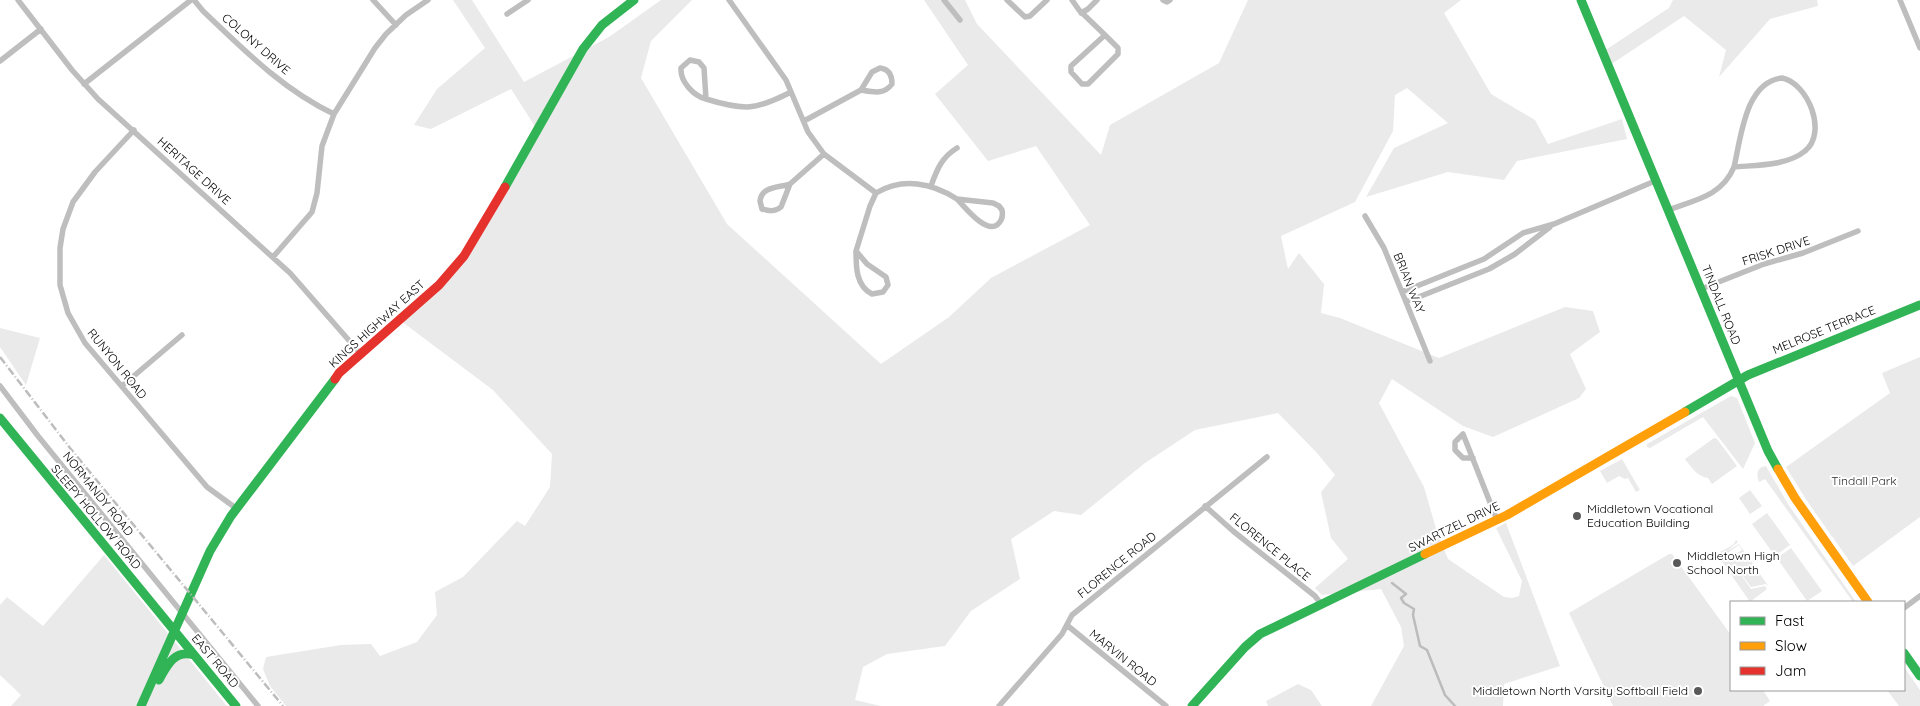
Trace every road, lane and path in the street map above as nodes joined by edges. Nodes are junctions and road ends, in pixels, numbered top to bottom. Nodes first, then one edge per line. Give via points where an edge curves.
1 (18, 0) edge
2 (193, 0) edge
3 (373, 0) edge
4 (428, 0) edge
5 (528, 0) edge
6 (634, 0) edge
7 (729, 0) edge
8 (944, 0) edge
9 (1007, 0) edge
10 (1047, 0) edge
11 (1072, 0) edge
12 (1097, 0) edge
13 (1163, 0) edge
14 (1170, 0) edge
15 (1581, 0) edge
16 (1900, 0) edge
17 (1081, 13) junction
18 (507, 14) dead end
19 (960, 20) dead end
20 (396, 25) junction
21 (40, 29) junction
22 (1105, 35) junction
23 (1920, 48) edge
24 (0, 60) edge
25 (84, 84) junction
26 (861, 90) junction
27 (792, 92) junction
28 (706, 99) junction
29 (334, 114) junction
30 (804, 120) junction
31 (134, 130) junction
32 (957, 148) dead end
33 (824, 154) junction
34 (1734, 167) junction
35 (1656, 181) junction
36 (790, 184) junction
37 (931, 186) junction
38 (876, 193) junction
39 (957, 199) junction
40 (1668, 210) junction
41 (1365, 216) dead end
42 (1554, 224) junction
43 (1858, 231) dead end
44 (856, 251) junction
45 (1496, 252) junction
46 (274, 257) junction
47 (1502, 262) junction
48 (1457, 270) junction
49 (1461, 280) junction
50 (1701, 289) junction
51 (1402, 292) junction
52 (1406, 302) junction
53 (1920, 305) edge
54 (182, 335) dead end
55 (360, 353) junction
56 (1430, 361) dead end
57 (1738, 381) junction
58 (0, 386) edge
59 (122, 386) junction
60 (0, 418) edge
61 (1267, 457) dead end
62 (1473, 458) dead end
63 (1205, 506) junction
64 (237, 509) junction
65 (1498, 520) junction
66 (1920, 596) edge
67 (1867, 601) edge
68 (1321, 604) junction
69 (1905, 607) edge
70 (182, 613) junction
71 (1068, 626) junction
72 (174, 632) junction
73 (1905, 654) edge
74 (194, 655) junction
75 (1920, 676) edge
76 (142, 706) edge
77 (236, 706) edge
78 (258, 706) edge
79 (999, 706) edge
80 (1166, 706) edge
81 (1192, 706) edge

1 - 21 street, HERITAGE DRIVE
2 - 25 street
2 - 29 street, COLONY DRIVE via 276,78
3 - 20 street
4 - 20 street
5 - 18 street
6 - 55 street, KINGS HIGHWAY EAST via 602,25 583,48 464,256 440,285
7 - 27 street
8 - 19 street
9 - 10 street via 1025,17
11 - 17 street
12 - 17 street
13 - 14 street
15 - 35 street, TINDALL ROAD
16 - 23 street
17 - 22 street
20 - 29 street via 376,48
21 - 24 street
21 - 25 street, HERITAGE DRIVE
22 - 22 street via 1071,66 1071,72 1082,84 1088,84 1118,54 1118,48
25 - 31 street, HERITAGE DRIVE
26 - 26 street via 875,69 883,68 890,73 892,84 886,90
26 - 30 street
27 - 28 street via 755,108
27 - 30 street
28 - 28 street via 693,92 682,78 681,68 690,60 699,62 704,68
29 - 46 street via 322,146 312,212
30 - 33 street via 808,132
31 - 46 street, HERITAGE DRIVE
31 - 59 street, RUNYON ROAD via 94,172 73,202 60,248 60,286 68,313 85,343
32 - 37 street via 944,157
33 - 36 street
33 - 38 street
34 - 34 street via 1753,98 1770,81 1782,78 1792,82 1802,91 1813,117 1816,133 1811,146 1788,159
34 - 40 street via 1727,181 1713,192
35 - 40 street, TINDALL ROAD
35 - 42 street
36 - 36 street via 778,210 762,209 762,193
37 - 38 street via 902,184
37 - 39 street
38 - 44 street
39 - 39 street via 986,226 994,226 1002,218 1002,210 996,204
40 - 50 street, TINDALL ROAD
41 - 51 street, BRIAN WAY via 1384,248
42 - 45 street via 1524,233
42 - 47 street
43 - 50 street, FRISK DRIVE
44 - 44 street via 856,269 861,282 872,294 883,292 888,285 886,276 867,264
45 - 47 street
45 - 48 street
46 - 55 street, HERITAGE DRIVE
47 - 49 street
48 - 49 street
48 - 51 street
49 - 52 street
50 - 57 street, TINDALL ROAD
51 - 52 street, BRIAN WAY
52 - 56 street, BRIAN WAY
53 - 57 street, MELROSE TERRACE
54 - 59 street
55 - 64 street, KINGS HIGHWAY EAST via 328,385
57 - 65 street, SWARTZEL DRIVE
57 - 67 street, TINDALL ROAD via 1785,482
58 - 70 street, NORMANDY ROAD
59 - 64 street, RUNYON ROAD via 207,487
60 - 72 street, SLEEPY HOLLOW ROAD
61 - 63 street, FLORENCE ROAD
62 - 65 street
63 - 68 street, FLORENCE PLACE
63 - 71 street, FLORENCE ROAD via 1072,615
64 - 70 street, KINGS HIGHWAY EAST via 210,551
65 - 68 street, SWARTZEL DRIVE
66 - 69 street
68 - 81 street, SWARTZEL DRIVE via 1252,640
70 - 72 street, KINGS HIGHWAY EAST
70 - 78 street, NORMANDY ROAD
71 - 79 street, FLORENCE ROAD
71 - 80 street, MARVIN ROAD
72 - 74 street, EAST ROAD
72 - 76 street, KINGS HIGHWAY EAST
73 - 75 street
74 - 76 street via 177,654
74 - 77 street, EAST ROAD

